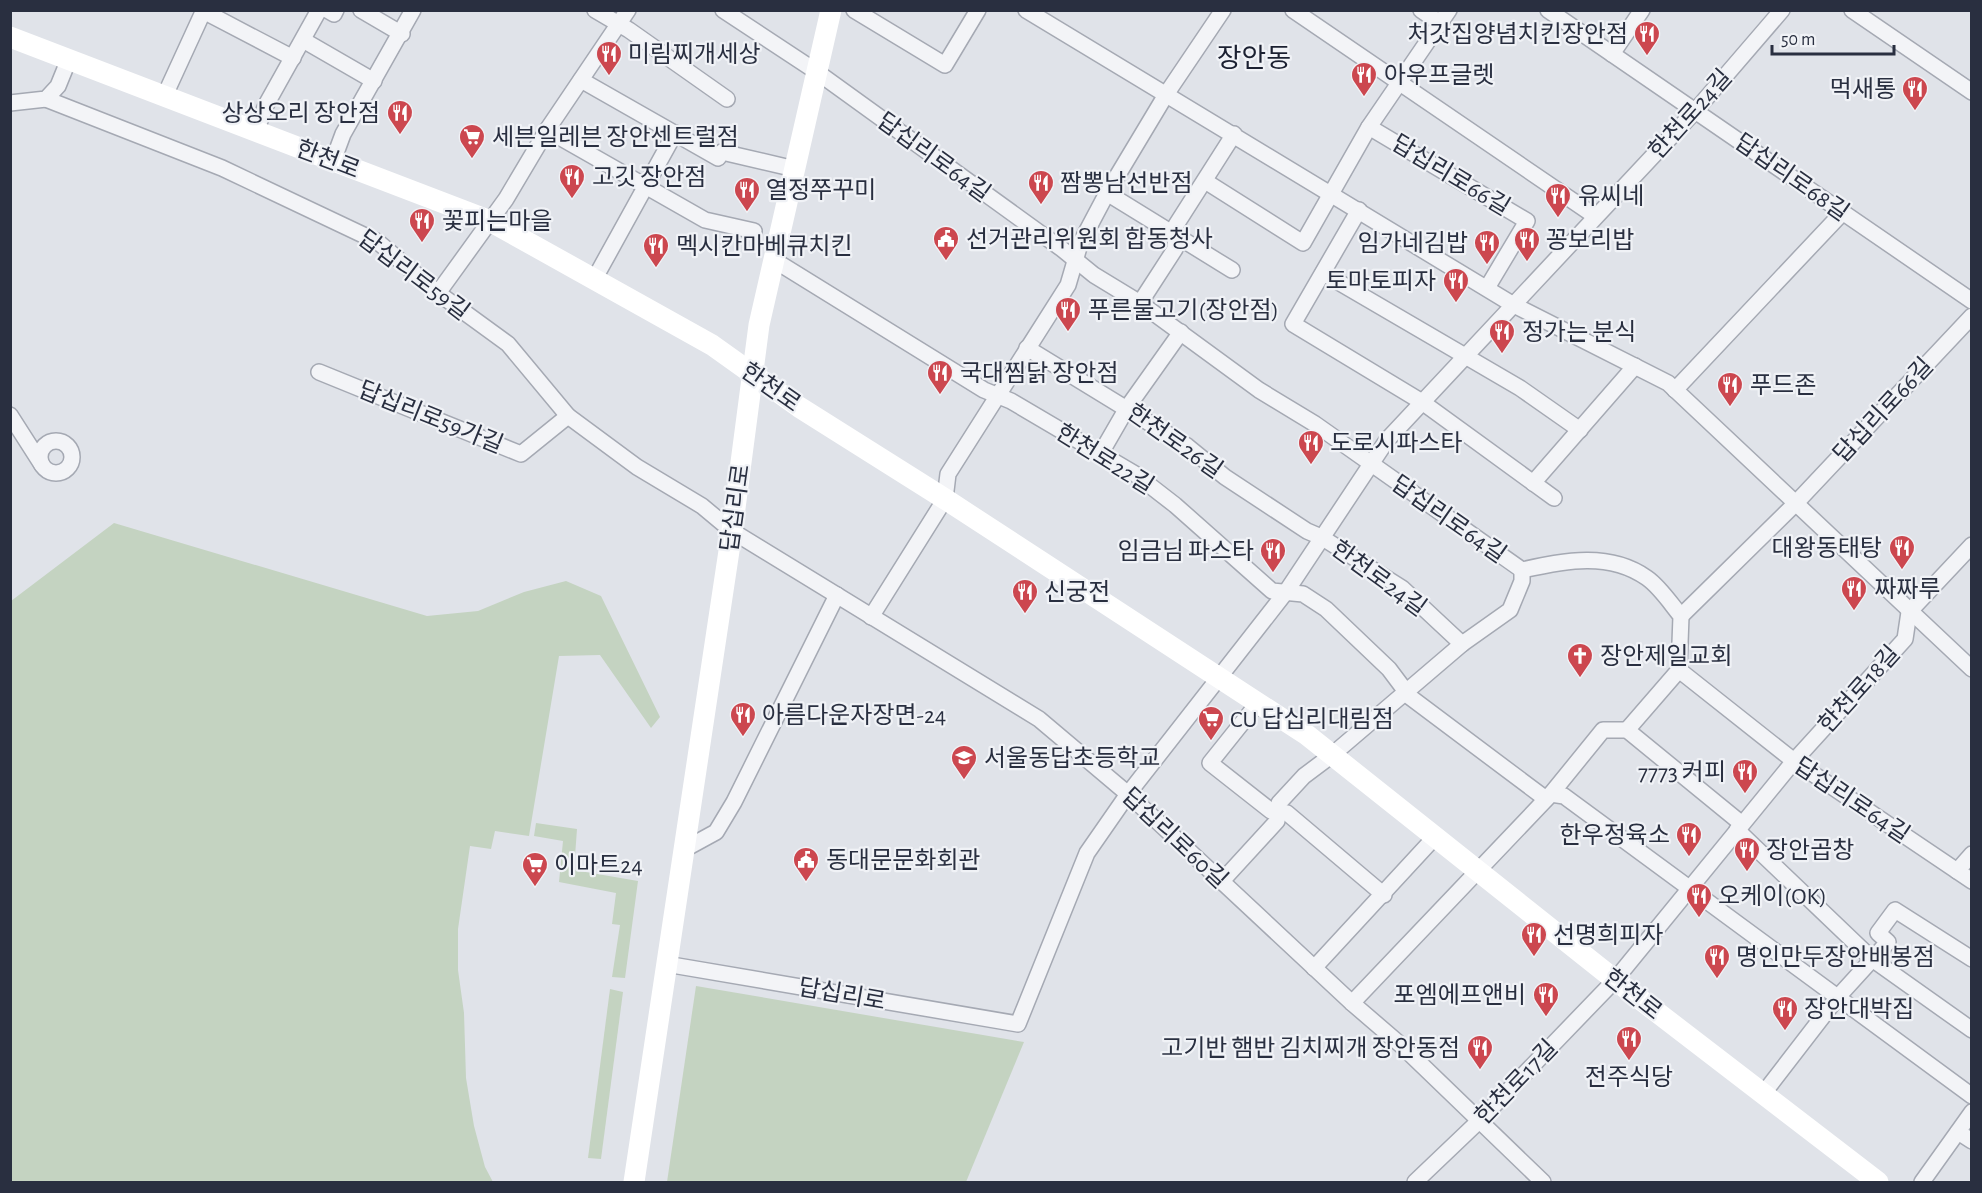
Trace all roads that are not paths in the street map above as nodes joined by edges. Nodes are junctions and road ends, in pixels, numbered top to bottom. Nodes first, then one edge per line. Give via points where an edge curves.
1 (206, 10) edge
2 (319, 10) edge
3 (327, 10) edge
4 (336, 10) edge
5 (361, 10) edge
6 (413, 10) edge
7 (595, 10) edge
8 (628, 10) edge
9 (723, 10) edge
10 (831, 10) edge
11 (854, 10) edge
12 (978, 10) edge
13 (1026, 10) edge
14 (1223, 10) edge
15 (1293, 10) edge
16 (1422, 10) edge
17 (1548, 10) edge
18 (1642, 10) edge
19 (1782, 10) edge
20 (1852, 10) edge
21 (1445, 17) edge
22 (618, 25) junction
23 (402, 34) junction
24 (10, 37) edge
25 (303, 40) junction
26 (1612, 54) junction
27 (293, 58) junction
28 (69, 59) junction
29 (817, 72) junction
30 (581, 80) junction
31 (374, 81) junction
32 (1400, 82) junction
33 (1971, 92) edge
34 (1167, 93) junction
35 (165, 94) junction
36 (46, 99) junction
37 (727, 99) dead end
38 (10, 103) edge
39 (1695, 110) junction
40 (1369, 127) junction
41 (547, 130) junction
42 (256, 132) junction
43 (675, 133) junction
44 (1234, 134) junction
45 (333, 161) junction
46 (795, 169) junction
47 (1205, 181) junction
48 (646, 187) junction
49 (1107, 193) junction
50 (1333, 194) junction
51 (1359, 210) junction
52 (1843, 212) junction
53 (1595, 216) junction
54 (488, 220) junction
55 (754, 231) dead end
56 (1175, 236) junction
57 (774, 260) junction
58 (1076, 262) junction
59 (1232, 270) dead end
60 (1323, 273) junction
61 (595, 278) junction
62 (1487, 288) junction
63 (438, 293) junction
64 (1971, 301) edge
65 (1140, 303) junction
66 (1512, 304) junction
67 (1971, 316) edge
68 (1181, 332) junction
69 (1027, 348) junction
70 (1465, 355) junction
71 (1635, 366) junction
72 (319, 372) dead end
73 (753, 374) junction
74 (1676, 390) junction
75 (997, 395) junction
76 (1422, 402) junction
77 (1127, 408) junction
78 (10, 415) edge
79 (568, 416) junction
80 (1580, 430) junction
81 (1101, 453) junction
82 (42, 465) dead end
83 (1372, 465) junction
84 (1533, 483) junction
85 (1554, 498) dead end
86 (945, 499) junction
87 (1795, 504) junction
88 (732, 531) junction
89 (1321, 537) junction
90 (1971, 545) edge
91 (1522, 570) junction
92 (1286, 592) junction
93 (837, 596) junction
94 (1909, 612) junction
95 (1681, 616) junction
96 (871, 617) junction
97 (1462, 644) junction
98 (1971, 669) edge
99 (1680, 670) junction
100 (1220, 679) junction
101 (1406, 691) junction
102 (1258, 704) junction
103 (1628, 730) junction
104 (1332, 755) junction
105 (1794, 761) junction
106 (1128, 794) junction
107 (1549, 796) junction
108 (1278, 812) junction
109 (1739, 827) junction
110 (1435, 837) junction
111 (683, 850) junction
112 (1971, 854) edge
113 (1477, 871) junction
114 (1957, 871) junction
115 (1222, 881) junction
116 (1971, 881) edge
117 (1690, 887) junction
118 (1383, 895) junction
119 (1872, 959) junction
120 (1971, 959) edge
121 (666, 964) junction
122 (1314, 968) junction
123 (1615, 980) junction
124 (1837, 998) junction
125 (1352, 1003) junction
126 (1971, 1030) edge
127 (1762, 1094) junction
128 (1971, 1096) edge
129 (1971, 1112) edge
130 (1479, 1121) junction
131 (1958, 1132) junction
132 (1971, 1142) edge
133 (634, 1182) edge
134 (1415, 1182) edge
135 (1543, 1182) edge
136 (1878, 1182) edge
137 (1922, 1182) edge

1 - 27 street
1 - 35 street
2 - 25 street
3 - 4 street via 334,14
5 - 23 street
6 - 23 street
7 - 22 street
8 - 22 street
9 - 29 street, 답십리로64길
10 - 29 main road, 답십리로
11 - 12 street via 945,65
13 - 34 street
14 - 34 street
15 - 32 street
16 - 21 street
17 - 26 street, 답십리로68길
18 - 26 street
19 - 39 street, 한천로24길
20 - 33 street
21 - 32 street
22 - 30 street
22 - 37 street
23 - 31 street
24 - 28 main road, 한천로
25 - 27 street
25 - 31 street
26 - 39 street, 답십리로68길
27 - 42 street via 266,105
28 - 35 main road, 한천로
28 - 36 street via 58,86
29 - 46 main road, 답십리로
29 - 58 street, 답십리로64길
30 - 41 street
30 - 43 street
31 - 45 street via 343,134
32 - 40 street, 답십리로66길
32 - 53 street
34 - 44 street
34 - 49 street
35 - 42 main road, 한천로
36 - 38 street
36 - 63 street, 답십리로59길 via 222,168 378,242
39 - 52 street, 답십리로68길
39 - 53 street, 한천로24길
40 - 50 street, 답십리로66길
40 - 62 street, 답십리로66길 via 1527,221
41 - 48 street
41 - 54 street via 506,199
42 - 45 main road, 한천로
43 - 46 street via 718,158 722,152
43 - 48 street
44 - 47 street
44 - 50 street
45 - 54 main road, 한천로
46 - 57 main road, 답십리로
47 - 50 street, 답십리로66길 via 1303,243
47 - 56 street via 1176,225
48 - 55 street via 705,220
48 - 61 street
49 - 56 street
49 - 58 street via 1080,244
50 - 51 street
51 - 60 street
51 - 62 street
52 - 64 street, 답십리로68길
52 - 74 street
53 - 66 street, 한천로24길
54 - 61 main road, 한천로
54 - 63 street
56 - 59 street
56 - 65 street via 1175,249
57 - 73 main road, 답십리로
57 - 75 street, 한천로22길
58 - 65 street, 답십리로64길
58 - 69 street via 1068,285
60 - 70 street
60 - 76 street via 1293,324
61 - 73 main road, 한천로 via 712,345
62 - 66 street
63 - 79 street, 답십리로59길 via 508,344
65 - 68 street, 답십리로64길
66 - 70 street, 한천로24길
66 - 71 street
67 - 87 street, 답십리로66길
68 - 77 street
68 - 83 street, 답십리로64길
69 - 75 street
69 - 77 street, 한천로26길
70 - 76 street, 한천로24길
70 - 80 street
71 - 74 street
71 - 80 street
72 - 79 street, 답십리로59가길 via 521,454
73 - 86 main road, 한천로
73 - 88 main road, 답십리로
74 - 87 street
75 - 81 street, 한천로22길
75 - 86 street via 948,474
76 - 83 street, 한천로24길 via 1387,440
76 - 84 street
77 - 81 street
77 - 89 street, 한천로26길 via 1187,446 1225,477
78 - 82 street
79 - 88 street, 답십리로59길 via 637,467 702,506
80 - 84 street
81 - 92 street, 한천로22길 via 1175,505 1272,591
83 - 89 street, 한천로24길
83 - 91 street, 답십리로64길
84 - 85 street
86 - 96 street
86 - 100 main road, 한천로
87 - 94 street
87 - 95 street, 답십리로66길
88 - 93 street, 답십리로60길
88 - 111 main road, 답십리로
89 - 92 street, 한천로24길
89 - 97 street, 한천로24길 via 1402,588
90 - 94 street
91 - 95 street, 답십리로64길 via 1568,560 1613,561 1647,579
91 - 97 street via 1522,581 1510,610
92 - 100 street, 한천로24길
92 - 101 street, 한천로22길 via 1303,594 1326,609 1389,669
93 - 96 street, 답십리로60길
93 - 111 street via 716,832
94 - 98 street
94 - 105 street, 한천로18길 via 1905,639
95 - 99 street
96 - 106 street, 답십리로60길 via 1039,719
97 - 101 street
99 - 103 street
99 - 105 street, 답십리로64길
100 - 102 main road, 한천로
100 - 106 street
101 - 104 street
101 - 107 street, 한천로22길
102 - 104 main road, 한천로
102 - 108 street via 1210,763 1271,811
103 - 107 street via 1603,730
103 - 109 street
104 - 108 street via 1304,776 1279,804
104 - 110 main road, 한천로
105 - 109 street, 한천로18길
105 - 114 street, 답십리로64길
106 - 115 street, 답십리로60길
106 - 121 street, 답십리로 via 1087,853 1018,1024
107 - 113 street
107 - 117 street, 한천로22길 via 1564,796
108 - 115 street via 1277,821
108 - 118 street via 1287,813
109 - 117 street, 한천로18길
109 - 119 street
110 - 113 main road, 한천로
110 - 118 street
111 - 121 main road, 답십리로
112 - 114 street
113 - 123 main road, 한천로
113 - 125 street
114 - 116 street, 답십리로64길
115 - 122 street, 답십리로60길
117 - 123 street, 한천로18길
117 - 124 street
118 - 122 street
119 - 120 street via 1888,942 1878,933 1895,910
119 - 124 street
119 - 126 street
121 - 133 main road, 답십리로
122 - 125 street, 답십리로60길
123 - 127 main road, 한천로
123 - 130 street, 한천로17길
124 - 127 street
124 - 128 street
125 - 130 street, 답십리로60길
127 - 136 main road, 한천로
129 - 131 street
130 - 134 street, 한천로17길
130 - 135 street, 답십리로60길
131 - 132 street
131 - 137 street

